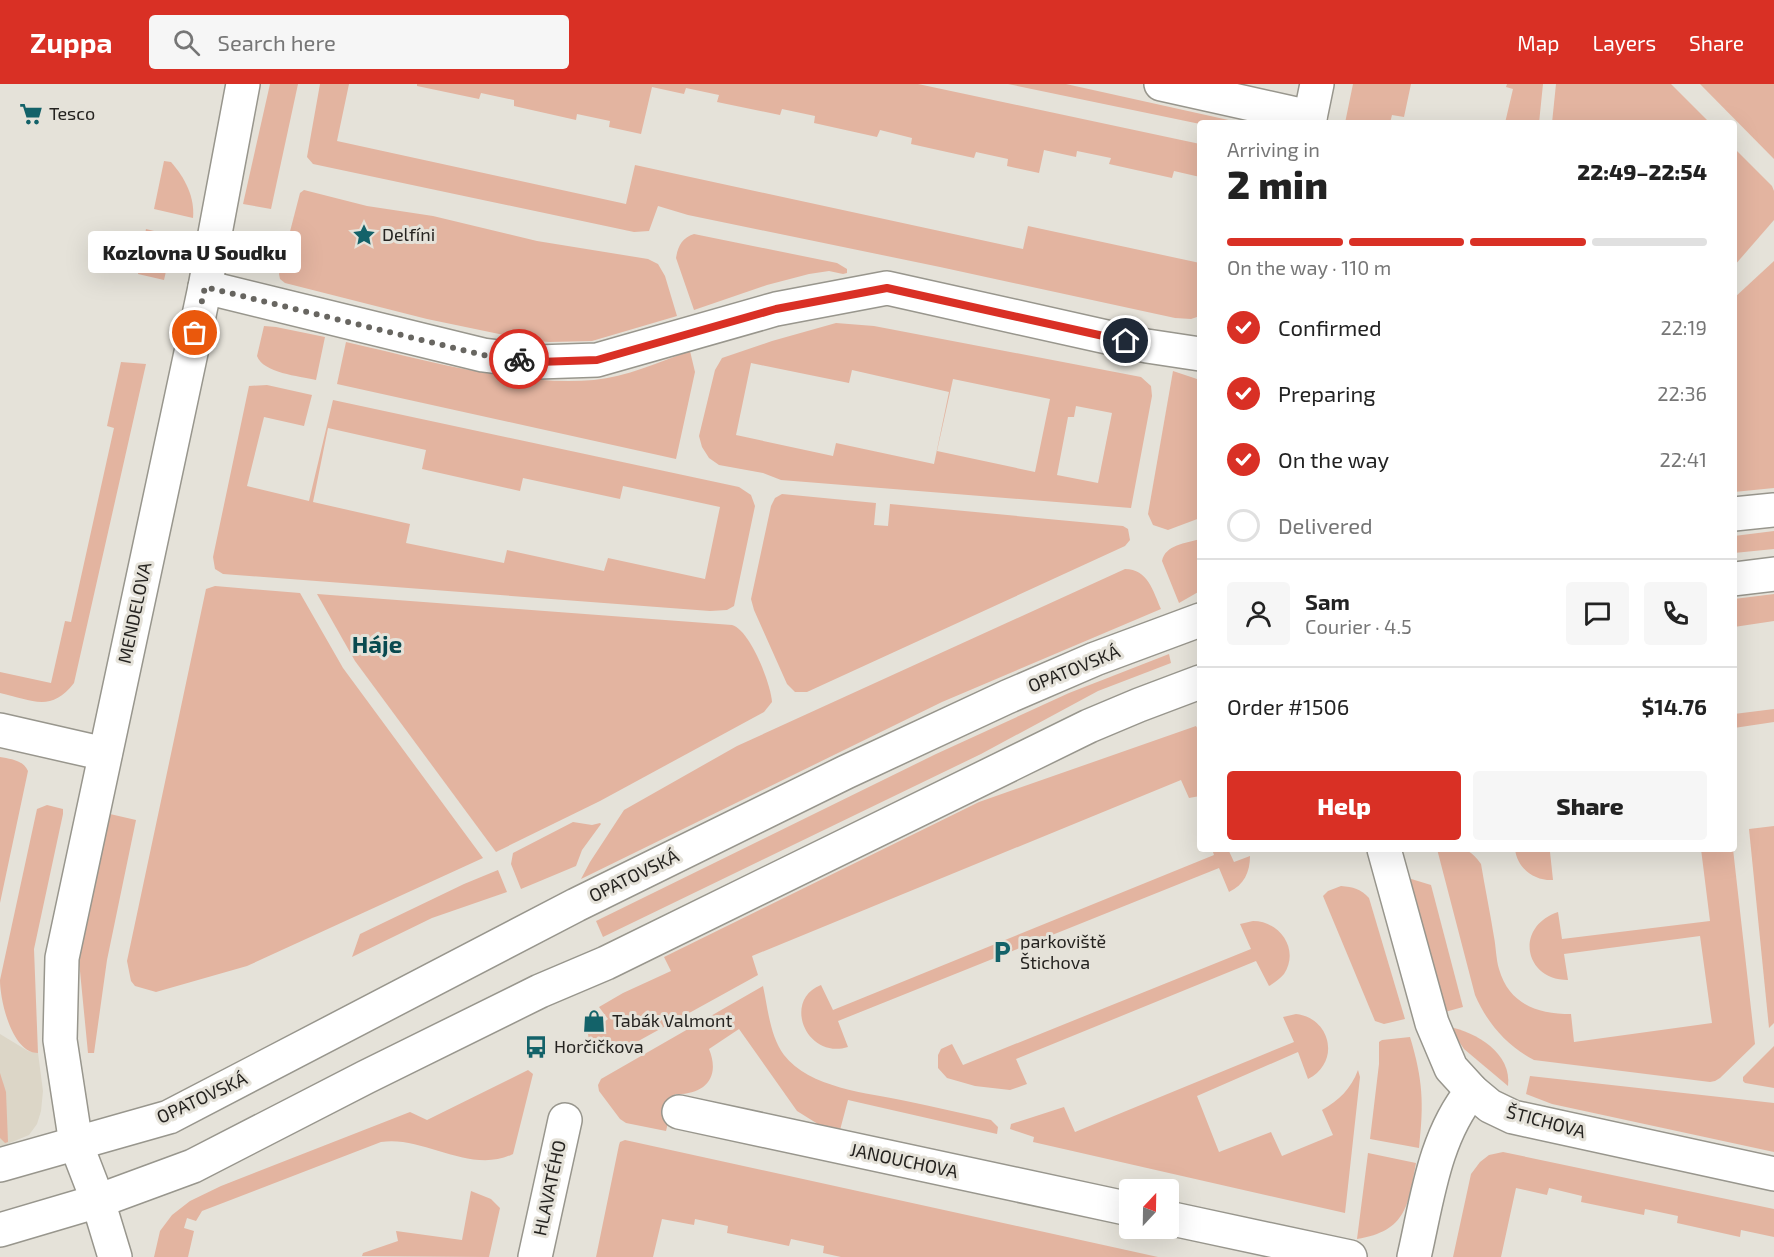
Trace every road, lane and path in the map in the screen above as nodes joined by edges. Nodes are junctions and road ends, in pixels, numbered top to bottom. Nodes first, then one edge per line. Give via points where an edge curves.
1 (243, 84) edge
2 (1161, 84) edge
3 (1317, 84) edge
4 (1310, 120) edge
5 (205, 287) junction
6 (1197, 354) edge
7 (1774, 510) edge
8 (1737, 514) edge
9 (1774, 574) edge
10 (1737, 579) edge
11 (1197, 622) edge
12 (1197, 683) edge
13 (0, 730) edge
14 (105, 754) junction
15 (1385, 852) edge
16 (1472, 1091) junction
17 (679, 1112) dead end
18 (565, 1120) dead end
19 (76, 1144) junction
20 (0, 1165) edge
21 (1774, 1174) edge
22 (98, 1201) junction
23 (1119, 1207) edge
24 (1179, 1220) edge
25 (0, 1230) edge
26 (115, 1257) edge
27 (535, 1257) edge
28 (1350, 1257) edge
29 (1414, 1257) edge

1 - 5 street, MENDELOVA
2 - 4 street
3 - 4 street
5 - 6 street via 483,355 538,362 597,360 776,309 887,288
5 - 14 street, MENDELOVA
7 - 8 street
9 - 10 street
11 - 19 street, OPATOVSKÁ via 1095,659 846,772 576,905 169,1117
12 - 22 street via 1031,753 606,963 540,991 193,1166
13 - 14 street
14 - 19 street, MENDELOVA via 62,958 60,1040
15 - 16 street, ŠTICHOVA via 1432,1023 1451,1068
16 - 21 street, ŠTICHOVA via 1490,1106 1513,1117
16 - 29 street via 1451,1122 1437,1159
17 - 23 street, JANOUCHOVA
18 - 27 street, HLAVATÉHO
19 - 20 street, OPATOVSKÁ
19 - 22 street
22 - 25 street
22 - 26 street
24 - 28 street

